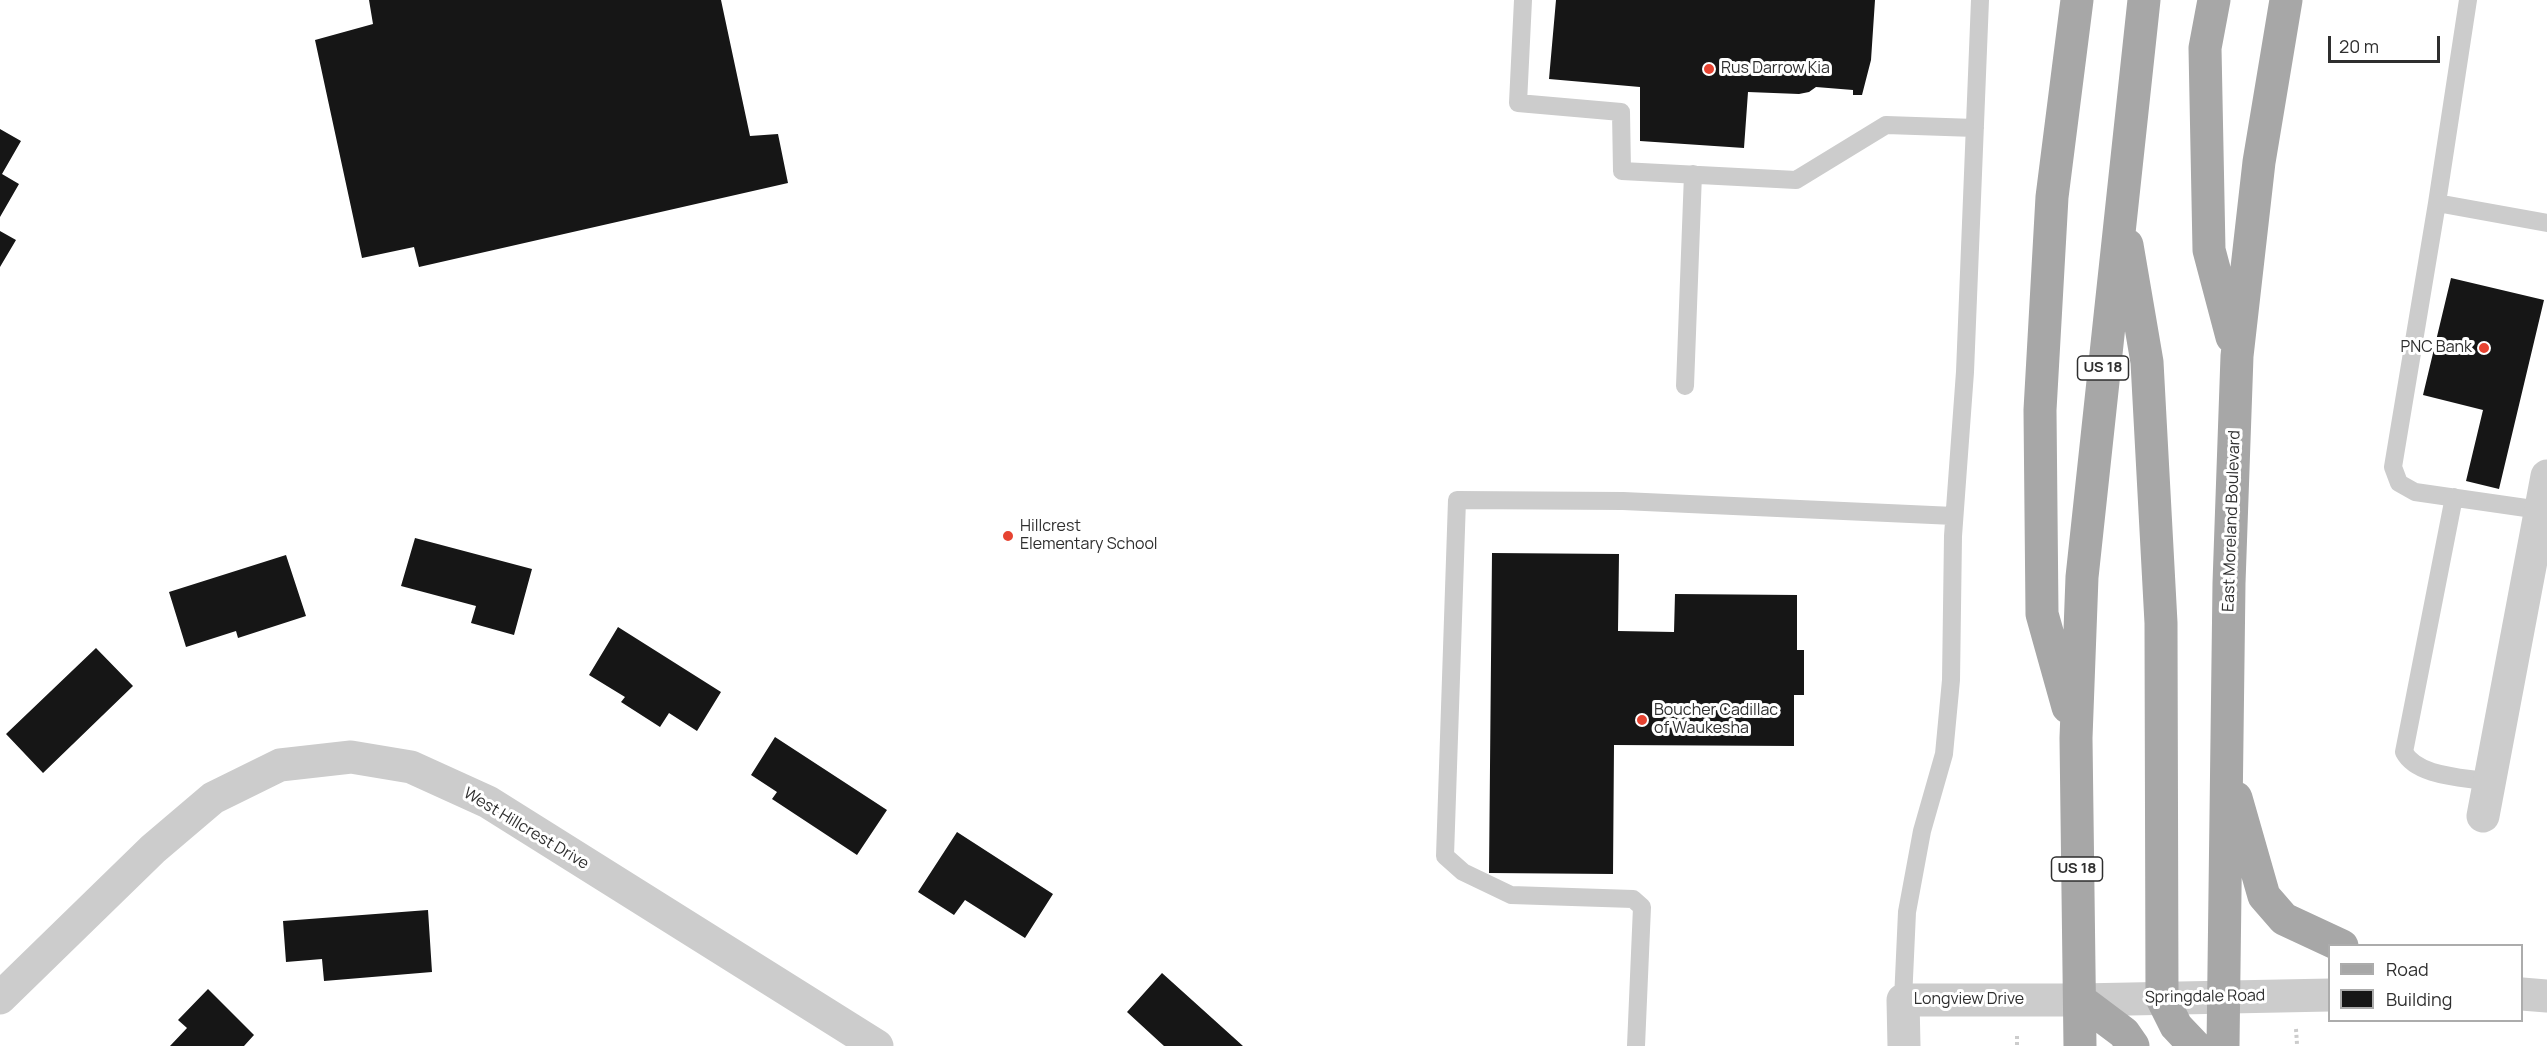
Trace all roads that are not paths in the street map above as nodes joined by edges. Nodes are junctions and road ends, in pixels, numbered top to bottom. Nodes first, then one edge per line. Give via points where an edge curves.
1 (1523, 0) edge
2 (1980, 0) edge
3 (2077, 0) edge
4 (2144, 0) edge
5 (2214, 0) edge
6 (2286, 0) edge
7 (2468, 0) edge
8 (1976, 128) junction
9 (1693, 174) junction
10 (2437, 203) junction
11 (2121, 205) junction
12 (2547, 223) edge
13 (2238, 356) junction
14 (1685, 386) dead end
15 (2547, 476) edge
16 (2454, 497) junction
17 (2541, 510) junction
18 (1954, 516) junction
19 (2076, 738) junction
20 (2228, 767) junction
21 (2490, 782) junction
22 (2483, 816) dead end
23 (2340, 944) edge
24 (2328, 994) edge
25 (2523, 994) edge
26 (2547, 996) edge
27 (2222, 997) junction
28 (0, 998) edge
29 (2162, 998) junction
30 (1903, 1000) junction
31 (2080, 1000) junction
32 (877, 1046) edge
33 (1636, 1046) edge
34 (1904, 1046) edge
35 (2080, 1046) edge
36 (2133, 1046) edge
37 (2195, 1046) edge
38 (2223, 1046) edge

1 - 9 lane via 1518,103 1621,112 1622,171
2 - 8 lane
3 - 19 main road via 2052,197 2040,410 2042,614
4 - 11 main road, US 18
5 - 13 main road via 2205,48 2209,250
6 - 13 main road, East Moreland Boulevard via 2259,162
7 - 10 lane
8 - 9 lane via 1886,125 1796,180
8 - 18 lane
9 - 14 lane
10 - 12 lane
10 - 16 lane via 2393,467 2400,483 2415,492
11 - 19 main road, US 18 via 2082,577
11 - 29 main road via 2147,362 2160,588
13 - 20 main road, East Moreland Boulevard via 2229,582
15 - 17 street
16 - 17 lane
16 - 21 lane via 2404,752 2409,762 2422,770
17 - 21 street
18 - 30 lane via 1951,680 1944,754 1922,831 1907,912
18 - 33 lane via 1623,501 1458,500 1445,856 1464,872 1511,894 1633,900 1642,907
19 - 31 main road, US 18
20 - 23 main road via 2264,896 2284,919
20 - 27 main road, East Moreland Boulevard
21 - 22 street
24 - 27 street, Springdale Road
25 - 26 street
27 - 29 street, Springdale Road
27 - 38 main road, East Moreland Boulevard
28 - 32 street, West Hillcrest Drive via 153,849 213,798 280,765 351,757 411,767 488,802
29 - 31 street, Springdale Road
29 - 37 main road via 2176,1026
30 - 31 street, Longview Drive
30 - 34 street, Longview Drive
31 - 35 main road, US 18
31 - 36 main road via 2124,1033

